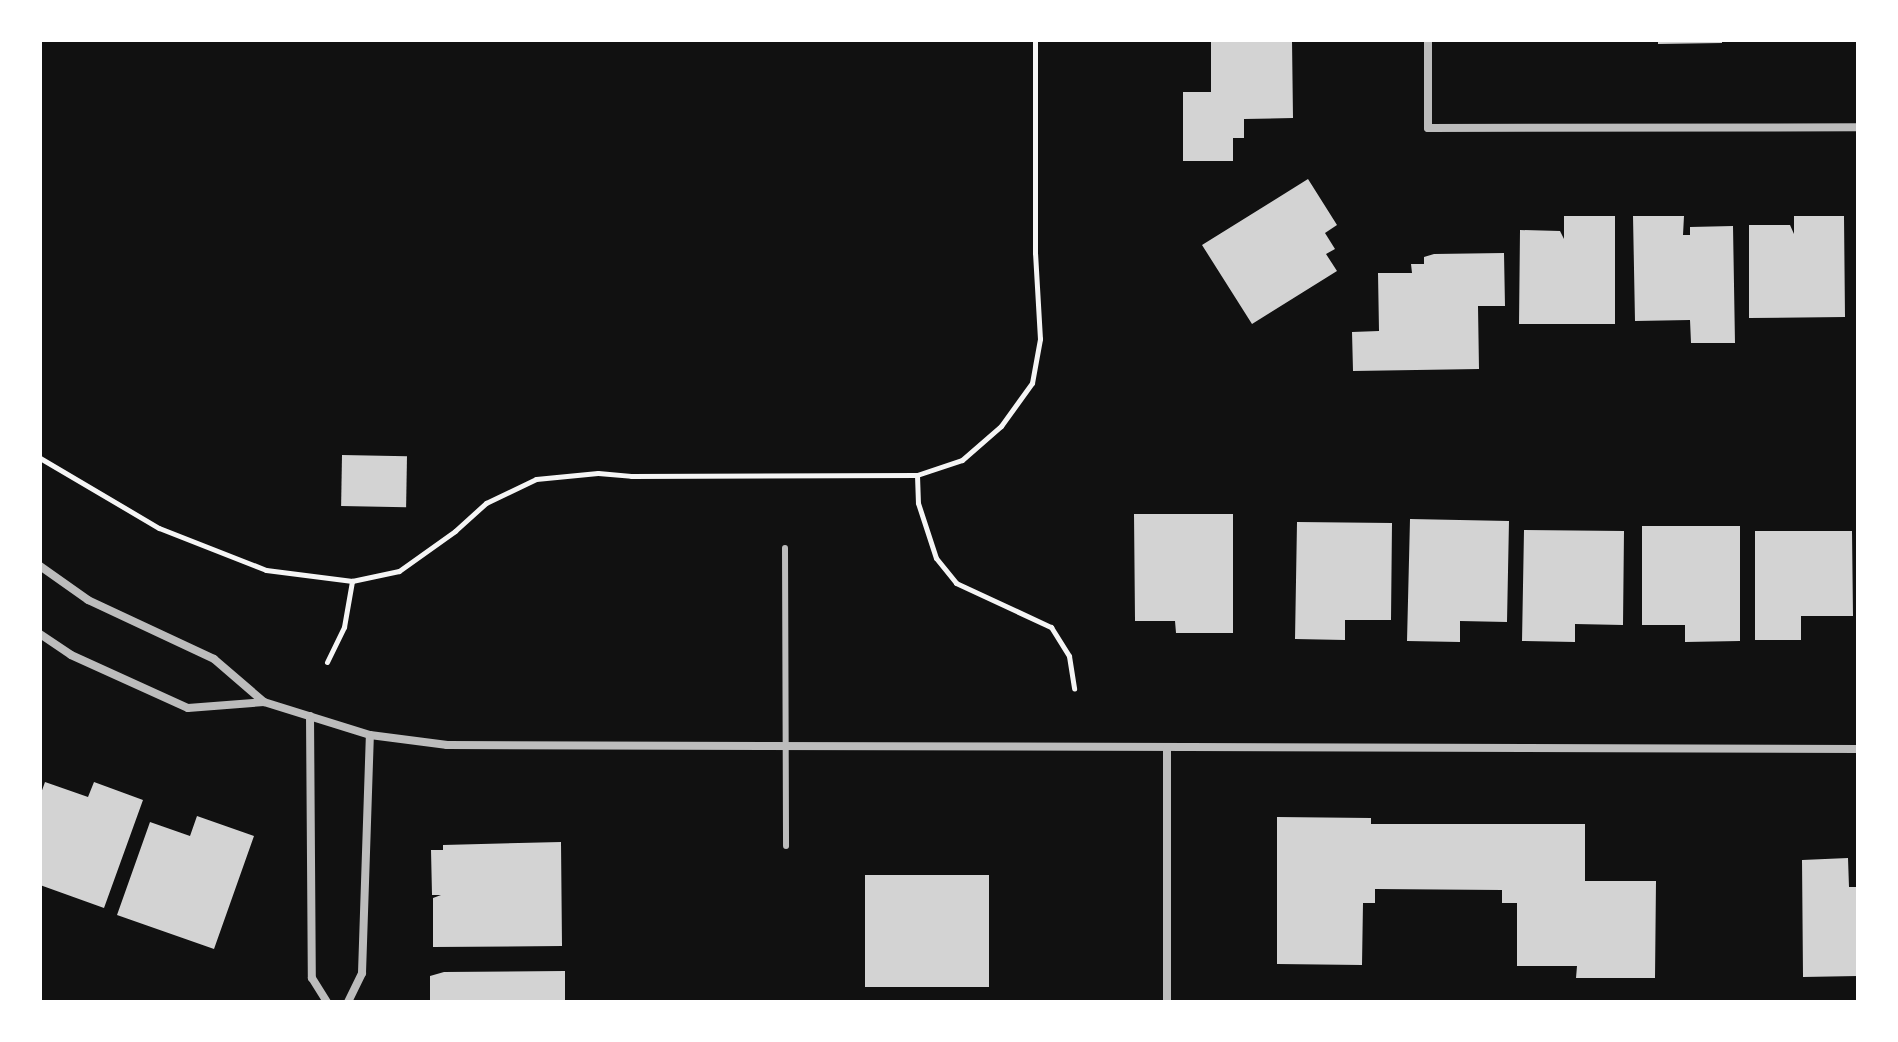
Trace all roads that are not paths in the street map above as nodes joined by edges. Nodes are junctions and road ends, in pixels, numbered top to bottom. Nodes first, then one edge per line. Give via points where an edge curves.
1 (1428, 40) edge
2 (1858, 127) edge
3 (785, 548) dead end
4 (40, 566) edge
5 (40, 634) edge
6 (264, 702) junction
7 (310, 716) junction
8 (370, 735) junction
9 (785, 746) junction
10 (1167, 748) junction
11 (1858, 749) edge
12 (786, 846) dead end
13 (327, 1002) edge
14 (348, 1002) edge
15 (1167, 1002) edge

1 - 2 street via 1428,128
3 - 9 lane
4 - 6 street via 88,600 214,659
5 - 6 street via 71,655 188,708
6 - 7 street
7 - 8 street
7 - 13 street via 312,978
8 - 9 street via 447,745
8 - 14 street via 362,973
9 - 10 street
9 - 12 lane
10 - 11 street
10 - 15 street

